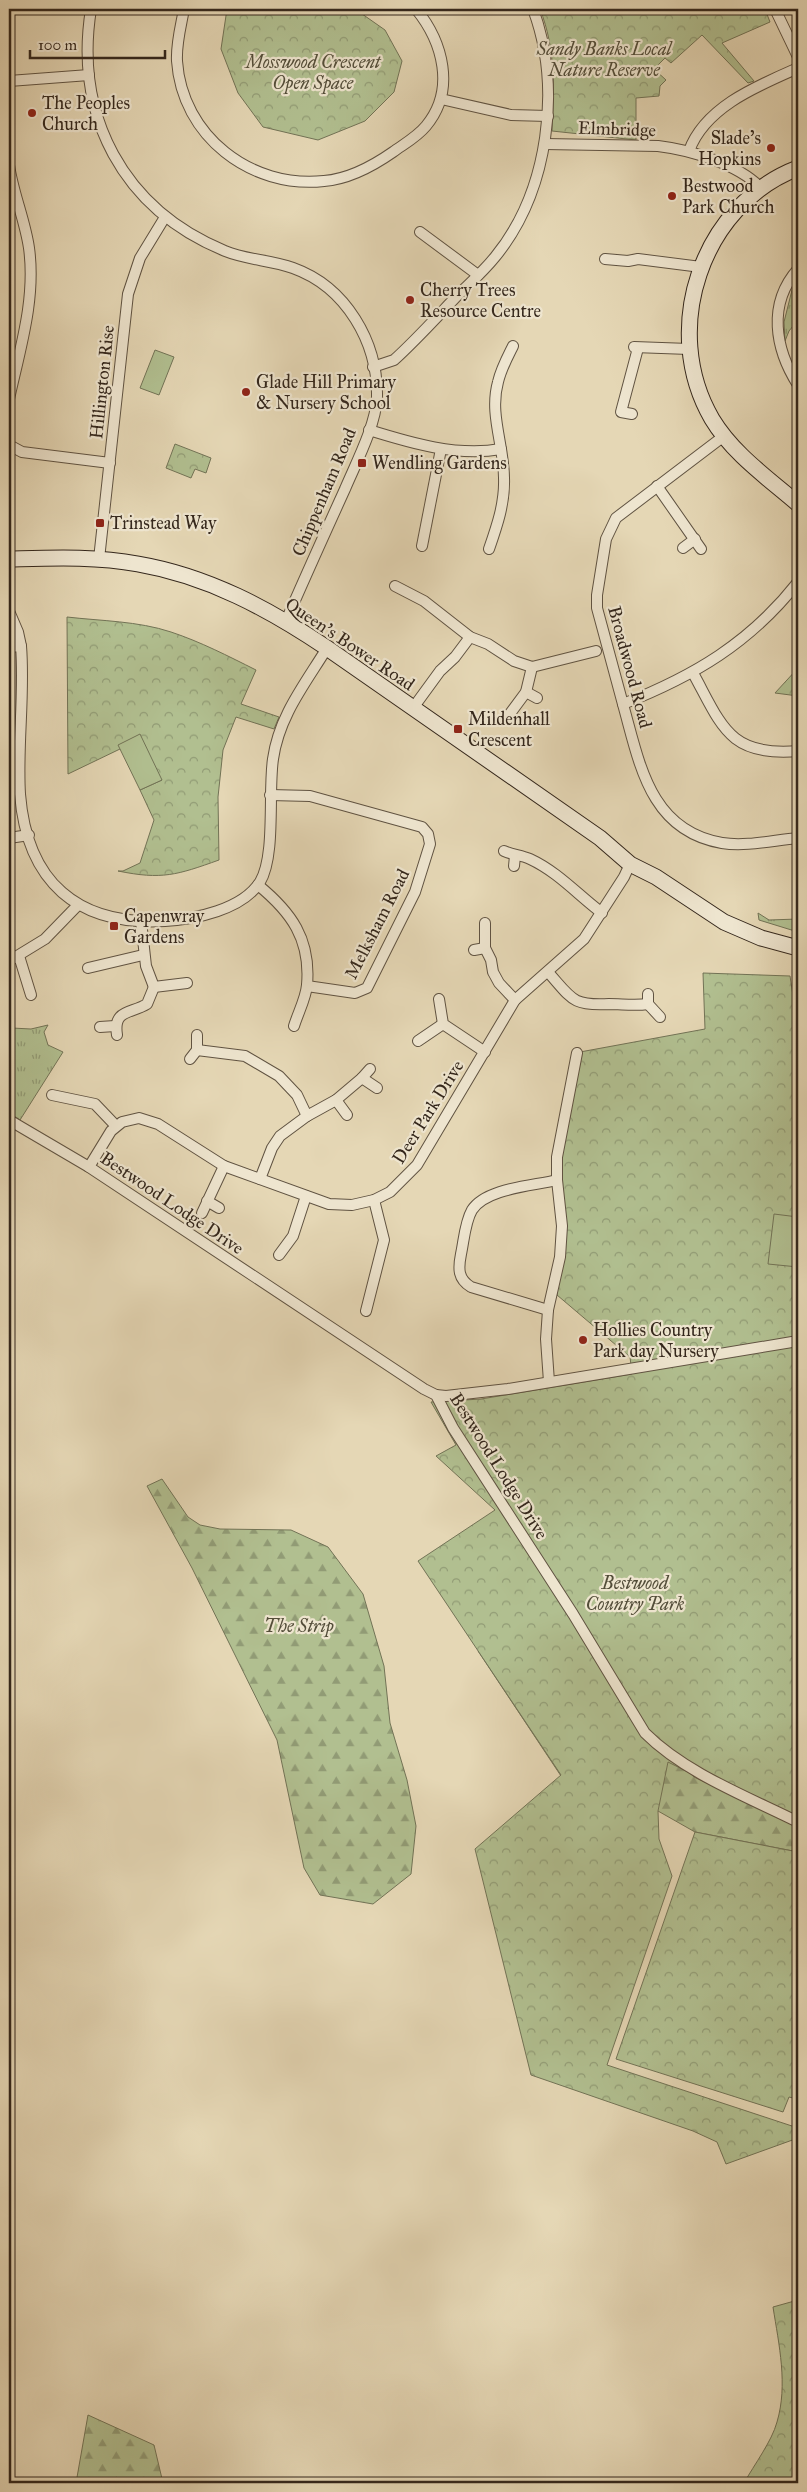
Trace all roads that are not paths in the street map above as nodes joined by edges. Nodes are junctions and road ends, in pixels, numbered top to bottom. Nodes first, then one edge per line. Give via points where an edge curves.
1 (91, 9) edge
2 (184, 9) edge
3 (416, 9) edge
4 (533, 9) edge
5 (775, 9) edge
6 (798, 57) edge
7 (798, 68) edge
8 (89, 75) junction
9 (9, 81) edge
10 (441, 99) junction
11 (548, 116) junction
12 (544, 144) junction
13 (689, 151) junction
14 (9, 165) edge
15 (798, 168) edge
16 (760, 188) junction
17 (165, 217) junction
18 (420, 232) dead end
19 (433, 242) junction
20 (426, 250) dead end
21 (605, 259) dead end
22 (701, 267) junction
23 (798, 269) edge
24 (478, 274) junction
25 (513, 346) dead end
26 (690, 348) junction
27 (373, 367) junction
28 (798, 385) edge
29 (9, 400) edge
30 (632, 414) dead end
31 (369, 430) junction
32 (724, 436) junction
33 (9, 444) edge
34 (441, 449) junction
35 (501, 450) junction
36 (110, 463) junction
37 (657, 486) junction
38 (798, 504) edge
39 (482, 535) dead end
40 (493, 538) junction
41 (695, 539) junction
42 (422, 546) dead end
43 (683, 548) dead end
44 (489, 549) dead end
45 (702, 549) dead end
46 (9, 559) edge
47 (99, 559) junction
48 (798, 582) edge
49 (395, 586) dead end
50 (9, 612) edge
51 (286, 621) junction
52 (470, 636) junction
53 (21, 646) junction
54 (9, 647) edge
55 (327, 648) junction
56 (596, 651) dead end
57 (532, 667) junction
58 (693, 674) junction
59 (526, 692) junction
60 (537, 698) dead end
61 (623, 704) junction
62 (413, 708) junction
63 (506, 719) dead end
64 (798, 751) edge
65 (270, 795) junction
66 (28, 835) junction
67 (9, 838) edge
68 (798, 838) edge
69 (504, 850) dead end
70 (630, 864) junction
71 (258, 885) junction
72 (78, 905) junction
73 (602, 913) junction
74 (141, 921) junction
75 (485, 923) dead end
76 (485, 948) junction
77 (798, 948) edge
78 (474, 950) dead end
79 (143, 955) junction
80 (19, 956) junction
81 (9, 961) edge
82 (88, 968) dead end
83 (548, 972) junction
84 (187, 984) dead end
85 (307, 986) junction
86 (154, 987) junction
87 (18, 990) dead end
88 (439, 999) dead end
89 (515, 1000) junction
90 (660, 1017) dead end
91 (443, 1024) junction
92 (294, 1026) dead end
93 (100, 1028) dead end
94 (197, 1035) dead end
95 (418, 1041) dead end
96 (197, 1050) junction
97 (485, 1052) junction
98 (577, 1053) dead end
99 (190, 1059) dead end
100 (285, 1066) dead end
101 (370, 1069) dead end
102 (279, 1076) junction
103 (362, 1078) junction
104 (377, 1088) dead end
105 (52, 1095) dead end
106 (69, 1098) junction
107 (336, 1100) junction
108 (68, 1110) dead end
109 (347, 1115) dead end
110 (307, 1116) junction
111 (9, 1120) edge
112 (116, 1126) junction
113 (224, 1166) junction
114 (89, 1167) junction
115 (260, 1179) junction
116 (557, 1180) junction
117 (306, 1196) junction
118 (374, 1200) junction
119 (207, 1201) junction
120 (219, 1208) dead end
121 (202, 1213) dead end
122 (279, 1255) dead end
123 (548, 1310) junction
124 (366, 1311) dead end
125 (798, 1341) edge
126 (550, 1382) junction
127 (436, 1395) junction
128 (798, 1822) edge

1 - 8 street, Chippenham Road
2 - 10 street via 177,62 179,77 197,122 233,159 267,175 307,182 325,181 362,171 414,137 426,126
3 - 10 street via 427,25 442,60
4 - 11 street via 546,63
5 - 6 street
7 - 13 street via 721,109 695,135
8 - 9 street
8 - 17 street, Chippenham Road via 95,113 114,158 146,200
10 - 11 street via 511,115
11 - 12 street
12 - 13 street, Elmbridge via 658,146
12 - 24 street via 534,182 521,212 495,257
13 - 16 street, Elmbridge via 748,177
14 - 29 street via 29,246 31,284 29,309
15 - 16 street
16 - 22 street via 724,226
17 - 27 street, Chippenham Road via 202,241 227,252 291,267 323,284 357,320 368,342
17 - 36 street, Hillington Rise via 140,258 128,294
18 - 19 street
19 - 20 street
19 - 24 street
21 - 22 street via 638,259
22 - 26 street via 691,303
23 - 28 street via 785,290 777,324 780,350
24 - 27 street via 394,360
25 - 35 street via 495,396
26 - 30 street via 636,348 621,412
26 - 32 street via 700,392
27 - 31 street, Chippenham Road via 377,398
31 - 34 street
31 - 51 street, Chippenham Road
32 - 37 street, Broadwood Road
32 - 38 street
33 - 36 street via 22,452
34 - 35 street
34 - 42 street
35 - 40 street via 504,491
36 - 47 street, Hillington Rise
37 - 41 street
37 - 61 street, Broadwood Road via 619,514 610,526 597,595 597,608
39 - 40 street
40 - 44 street
41 - 43 street
41 - 45 street
46 - 47 street, Queen's Bower Road
47 - 51 street, Queen's Bower Road via 137,563 190,576
48 - 58 street via 760,624
49 - 52 street via 424,600
50 - 53 street
51 - 55 street, Queen's Bower Road
52 - 57 street via 514,661
52 - 62 street
53 - 54 street
53 - 66 street via 20,781
55 - 62 street, Queen's Bower Road
55 - 65 street via 294,698 282,724 273,758
56 - 57 street
57 - 59 street
58 - 61 street
58 - 64 street via 729,734 762,752
59 - 60 street
59 - 63 street
61 - 68 street, Broadwood Road via 645,780 657,802 674,821 702,838 723,843
62 - 70 street, Queen's Bower Road via 600,838
65 - 71 street via 268,861
65 - 85 street, Melksham Road via 310,796 422,827 430,844 415,892 367,988 355,993
66 - 67 street
66 - 72 street via 47,875
69 - 73 street via 514,861 529,858 561,878
70 - 73 street, Deer Park Drive
70 - 77 street, Queen's Bower Road via 656,877 724,922 761,938
71 - 74 street via 246,896 215,911 177,920
71 - 85 street via 282,904 296,924 304,946
72 - 74 street via 106,916
72 - 80 street via 50,936
73 - 83 street, Deer Park Drive via 584,939
74 - 79 street
75 - 76 street
76 - 78 street
76 - 89 street via 499,983
79 - 82 street via 101,971
79 - 86 street
80 - 81 street
80 - 87 street via 29,991
83 - 89 street, Deer Park Drive
83 - 90 street via 570,997 582,1004 593,1006 648,999
84 - 86 street
85 - 92 street
86 - 93 street via 147,1004 127,1011 118,1019 116,1030
88 - 91 street
89 - 97 street, Deer Park Drive
91 - 95 street
91 - 97 street
94 - 96 street
96 - 99 street
96 - 102 street via 245,1056
97 - 118 street, Deer Park Drive via 417,1165 390,1192
98 - 116 street via 559,1140
100 - 102 street
101 - 103 street
102 - 110 street via 297,1095
103 - 104 street
103 - 107 street
105 - 106 street
106 - 108 street
106 - 112 street via 95,1104
107 - 109 street
107 - 110 street
110 - 115 street via 280,1136
111 - 114 street, Bestwood Lodge Drive
112 - 113 street, Deer Park Drive via 130,1119 149,1120
112 - 114 street
113 - 115 street, Deer Park Drive
113 - 119 street
114 - 127 street, Bestwood Lodge Drive
115 - 117 street, Deer Park Drive
116 - 123 street via 562,1226 560,1256
116 - 123 street via 492,1194 479,1201 468,1218 459,1262 462,1281 471,1287
117 - 118 street, Deer Park Drive via 330,1204 352,1205
117 - 122 street via 293,1236
118 - 124 street via 384,1240 378,1287
119 - 120 street
119 - 121 street
123 - 126 street via 546,1339
125 - 126 street
126 - 127 street
127 - 128 street, Bestwood Lodge Drive via 453,1428 645,1733 683,1764

